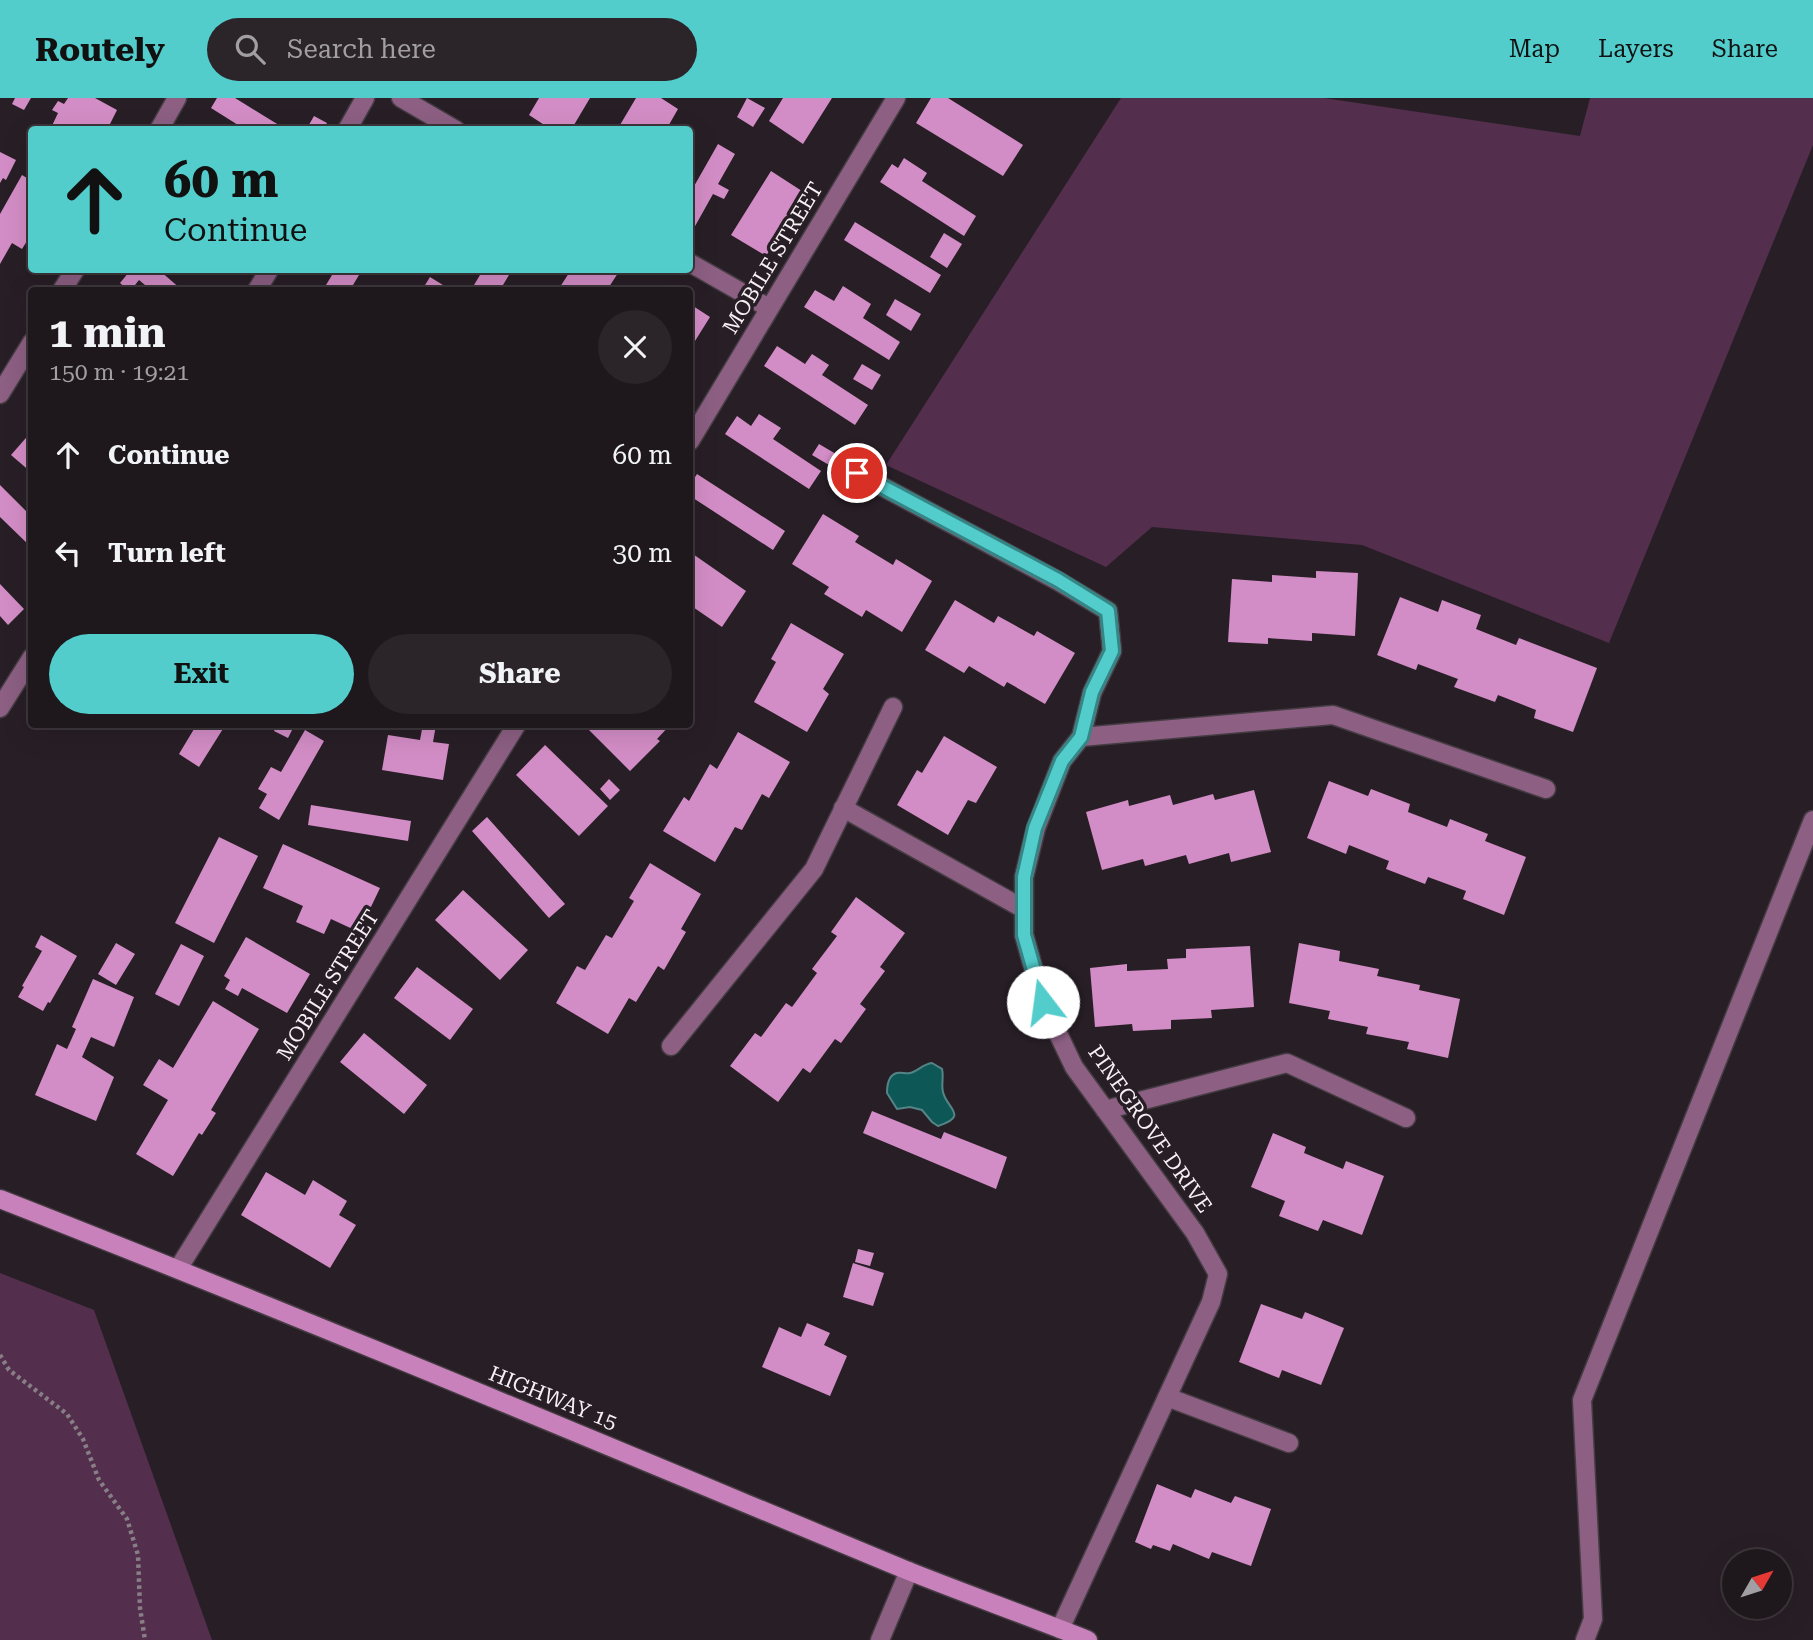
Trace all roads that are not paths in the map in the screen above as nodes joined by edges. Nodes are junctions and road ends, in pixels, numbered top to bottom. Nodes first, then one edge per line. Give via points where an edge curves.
1 (177, 98) edge
2 (365, 98) edge
3 (401, 98) edge
4 (896, 98) edge
5 (161, 126) edge
6 (349, 126) edge
7 (449, 126) edge
8 (693, 264) edge
9 (769, 308) junction
10 (28, 348) edge
11 (0, 394) edge
12 (693, 437) edge
13 (857, 473) dead end
14 (28, 663) edge
15 (893, 706) dead end
16 (0, 708) edge
17 (515, 728) edge
18 (1081, 737) junction
19 (1546, 789) dead end
20 (843, 808) junction
21 (1813, 820) edge
22 (1024, 909) junction
23 (671, 1046) dead end
24 (1105, 1110) junction
25 (1406, 1118) dead end
26 (0, 1199) edge
27 (178, 1269) junction
28 (1167, 1397) junction
29 (1289, 1443) dead end
30 (909, 1571) junction
31 (1060, 1629) junction
32 (880, 1640) edge
33 (1088, 1640) edge
34 (1585, 1640) edge

1 - 5 street
2 - 6 street
3 - 7 street
4 - 9 street, MOBILE STREET
8 - 9 street
9 - 12 street, MOBILE STREET
10 - 11 street
13 - 18 street via 1108,611 1112,651 1092,692
14 - 16 street
15 - 20 street
17 - 27 street, MOBILE STREET
18 - 19 street via 1333,715
18 - 22 street, PINEGROVE DRIVE via 1062,761 1035,828 1024,877
20 - 22 street
20 - 23 street via 814,869
21 - 34 street via 1582,1400 1594,1619
22 - 24 street, PINEGROVE DRIVE via 1024,935 1043,1002 1074,1067
24 - 25 street via 1287,1063
24 - 28 street, PINEGROVE DRIVE via 1195,1233 1218,1274 1211,1302
26 - 27 main road, HIGHWAY 15
27 - 30 main road, HIGHWAY 15
28 - 29 street
28 - 31 street, PINEGROVE DRIVE
30 - 31 main road, HIGHWAY 15
30 - 32 street
31 - 33 main road, HIGHWAY 15

